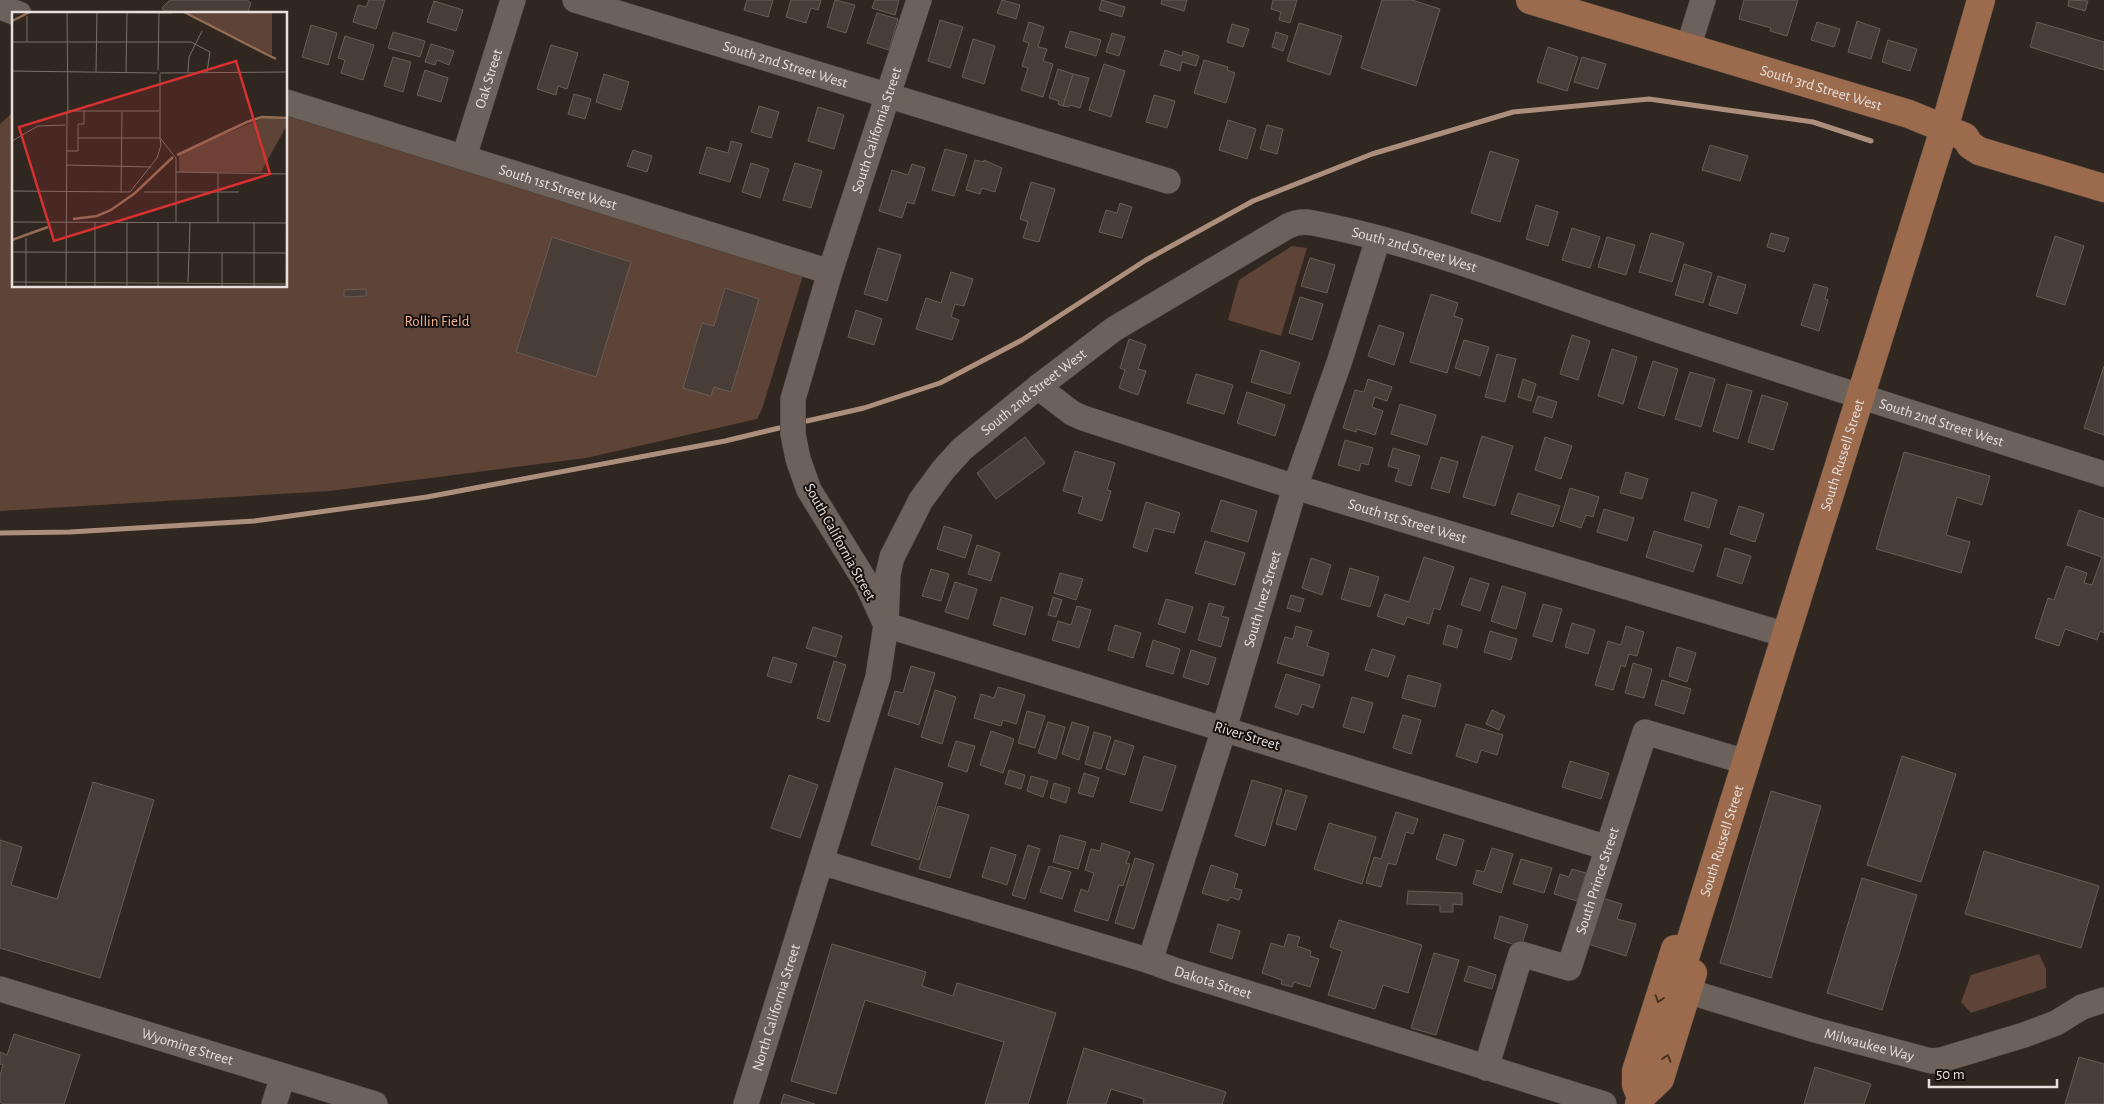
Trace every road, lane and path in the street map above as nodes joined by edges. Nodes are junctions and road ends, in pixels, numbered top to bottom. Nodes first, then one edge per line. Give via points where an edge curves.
1 (513, 0) edge
2 (575, 0) edge
3 (919, 0) edge
4 (1530, 0) edge
5 (1703, 0) edge
6 (1981, 0) edge
7 (0, 7) edge
8 (14, 12) edge
9 (1688, 48) junction
10 (887, 95) junction
11 (288, 103) edge
12 (1954, 133) junction
13 (464, 157) junction
14 (2104, 172) edge
15 (1168, 181) dead end
16 (2104, 188) edge
17 (1378, 239) junction
18 (830, 272) junction
19 (1038, 387) junction
20 (1860, 396) junction
21 (2104, 474) edge
22 (1295, 487) junction
23 (886, 626) junction
24 (1786, 635) junction
25 (1224, 729) junction
26 (1746, 762) junction
27 (1608, 848) junction
28 (821, 862) junction
29 (1701, 908) junction
30 (1150, 961) junction
31 (0, 989) edge
32 (1687, 991) junction
33 (2104, 1000) edge
34 (1486, 1068) junction
35 (283, 1076) junction
36 (1640, 1101) edge
37 (274, 1104) edge
38 (375, 1104) edge
39 (746, 1104) edge
40 (1604, 1104) edge

1 - 13 street, Oak Street
2 - 10 street, South 2nd Street West
3 - 10 street, South California Street
4 - 9 main road, South 3rd Street West
5 - 9 street
6 - 12 main road, South Russell Street
7 - 8 street
9 - 12 main road, South 3rd Street West via 1909,114
10 - 15 street, South 2nd Street West
10 - 18 street, South California Street
11 - 13 street, South 1st Street West
12 - 14 main road via 1983,134
12 - 16 main road, South 3rd Street West via 1979,151
12 - 20 main road, South Russell Street
13 - 18 street, South 1st Street West
17 - 19 street, South 2nd Street West via 1311,222 1288,226 1114,329
17 - 20 street, South 2nd Street West
17 - 22 street, South Inez Street
18 - 23 street, South California Street via 794,399 793,434 809,490 866,584
19 - 22 street, South 1st Street West via 1083,418
19 - 23 street, South 2nd Street West via 962,449 921,500 892,557 888,574
20 - 21 street, South 2nd Street West
20 - 24 main road, South Russell Street
22 - 24 street, South 1st Street West
22 - 25 street, South Inez Street
23 - 25 street, River Street
23 - 28 street via 878,678
24 - 26 main road, South Russell Street
25 - 27 street, River Street
25 - 30 street, South Inez Street
26 - 27 street, South Prince Street via 1645,732
26 - 29 main road, South Russell Street
27 - 34 street, South Prince Street via 1569,968 1521,954
28 - 30 street, Dakota Street
28 - 39 street, North California Street
29 - 32 main road, South Russell Street via 1703,930
29 -> 36 main road, South Russell Street via 1676,946 1644,1045 1636,1071
30 - 34 street, Dakota Street
31 - 35 street, Wyoming Street
32 - 33 street, Milwaukee Way via 1931,1061 2024,1035
36 -> 32 main road, South Russell Street via 1660,1079
34 - 40 street, Dakota Street
35 - 37 street
35 - 38 street, Wyoming Street

